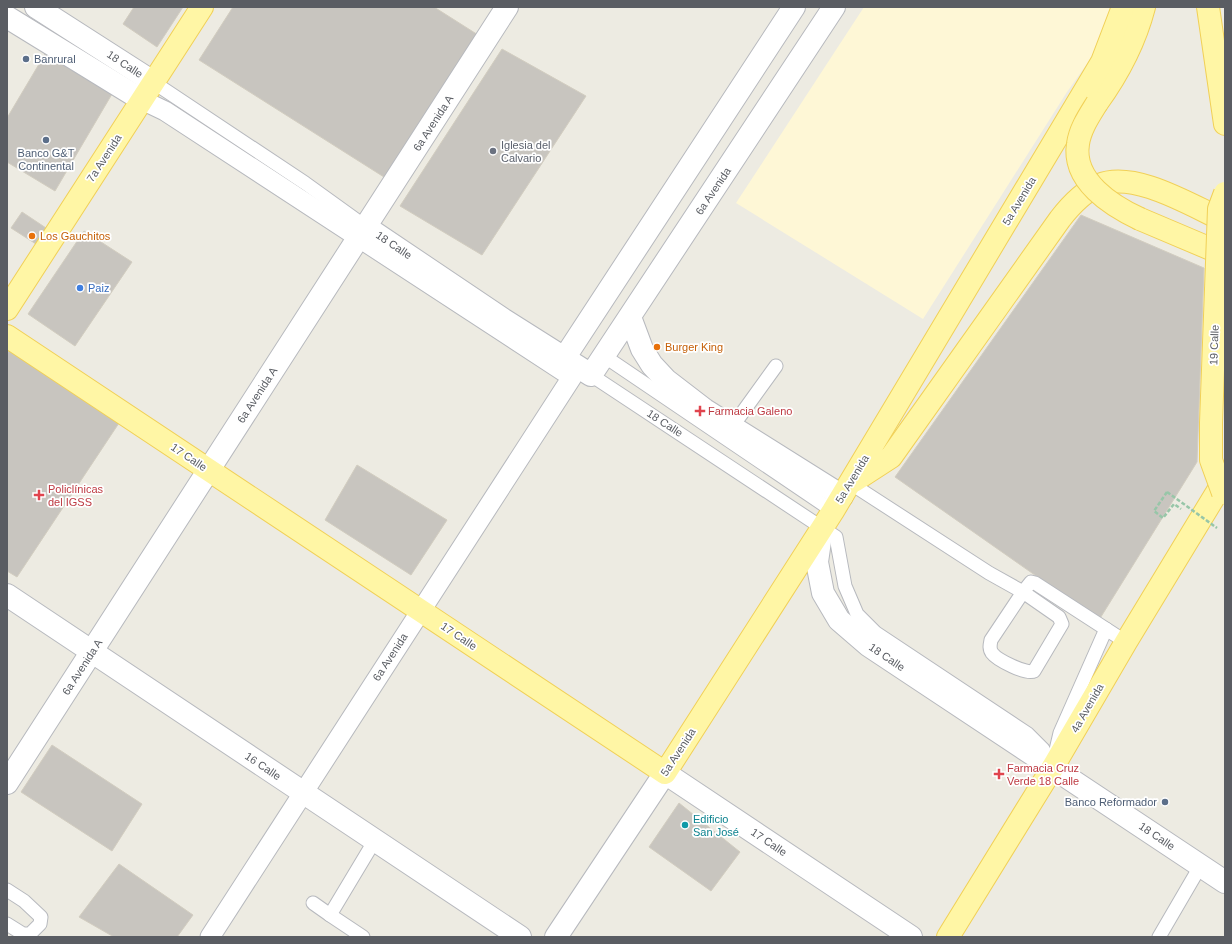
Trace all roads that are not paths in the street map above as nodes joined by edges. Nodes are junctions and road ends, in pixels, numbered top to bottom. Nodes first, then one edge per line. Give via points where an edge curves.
1 (36, 7) edge
2 (202, 7) edge
3 (507, 7) edge
4 (794, 7) edge
5 (834, 7) edge
6 (1123, 7) edge
7 (1144, 7) edge
8 (1208, 7) edge
9 (7, 17) edge
10 (148, 91) junction
11 (1225, 124) edge
12 (1225, 193) edge
13 (1225, 220) edge
14 (362, 233) junction
15 (1225, 255) edge
16 (7, 309) edge
17 (630, 317) junction
18 (7, 336) edge
19 (565, 356) junction
20 (604, 356) junction
21 (776, 366) dead end
22 (582, 376) junction
23 (732, 428) junction
24 (209, 470) junction
25 (1225, 479) edge
26 (1225, 496) edge
27 (837, 504) junction
28 (1023, 592) junction
29 (7, 595) edge
30 (420, 610) junction
31 (1106, 629) junction
32 (1126, 642) junction
33 (92, 652) junction
34 (1053, 767) junction
35 (665, 773) junction
36 (7, 783) edge
37 (303, 793) junction
38 (375, 840) junction
39 (1200, 865) junction
40 (1225, 882) edge
41 (7, 890) edge
42 (313, 903) dead end
43 (330, 915) junction
44 (7, 924) edge
45 (210, 937) edge
46 (363, 937) edge
47 (520, 937) edge
48 (556, 937) edge
49 (911, 937) edge
50 (948, 937) edge
51 (1159, 937) edge

1 - 10 street, 18 Calle
2 - 10 main road, 7a Avenida
3 - 14 street, 6a Avenida A
4 - 19 street
5 - 17 street, 6a Avenida
6 - 27 main road, 5a Avenida via 1102,62
7 - 15 main road, bridge via 1122,62 1087,119 1079,137 1080,164 1097,193 1121,210
8 - 11 main road
9 - 10 street, 18 Calle
10 - 14 street, 18 Calle via 165,110
10 - 16 main road, 7a Avenida
12 - 26 main road, 19 Calle, bridge via 1219,209 1211,460
13 - 27 main road via 1141,184 1122,181 1105,183 1088,192 1060,219 891,457
14 - 19 street, 18 Calle
14 - 22 street, 18 Calle
14 - 24 street, 6a Avenida A
17 - 20 street, 6a Avenida
17 - 23 street via 642,349 652,365 666,380
18 - 24 main road, 17 Calle
19 - 22 street, 18 Calle
20 - 22 street, 6a Avenida
20 - 27 lane, 18 Calle
21 - 23 lane
22 - 27 lane, 18 Calle
22 - 30 street, 6a Avenida
23 - 27 street
24 - 30 main road, 17 Calle
24 - 33 street, 6a Avenida A
25 - 32 main road, 4a Avenida
27 - 28 lane via 988,573
27 - 34 street, 18 Calle via 817,562 823,593 839,620 868,645
27 - 35 main road, 5a Avenida
28 - 28 lane via 991,640 990,648 992,654 1024,672 1031,672 1062,624 1060,617
28 - 31 lane via 1031,582 1035,583
29 - 33 street, 16 Calle
30 - 35 main road, 17 Calle
30 - 37 street, 6a Avenida
31 - 32 lane
31 - 34 lane via 1060,733
32 - 34 main road, 4a Avenida
33 - 36 street, 6a Avenida A
33 - 37 street, 16 Calle
34 - 39 street, 18 Calle
34 - 50 main road, 4a Avenida
35 - 48 street, 5a Avenida
35 - 49 street, 17 Calle
37 - 38 street, 16 Calle
37 - 45 street, 6a Avenida
38 - 43 lane
38 - 47 street, 16 Calle
39 - 40 street, 18 Calle
39 - 51 lane
41 - 44 lane via 41,917 40,924 30,934 23,934
42 - 43 lane
43 - 46 lane

